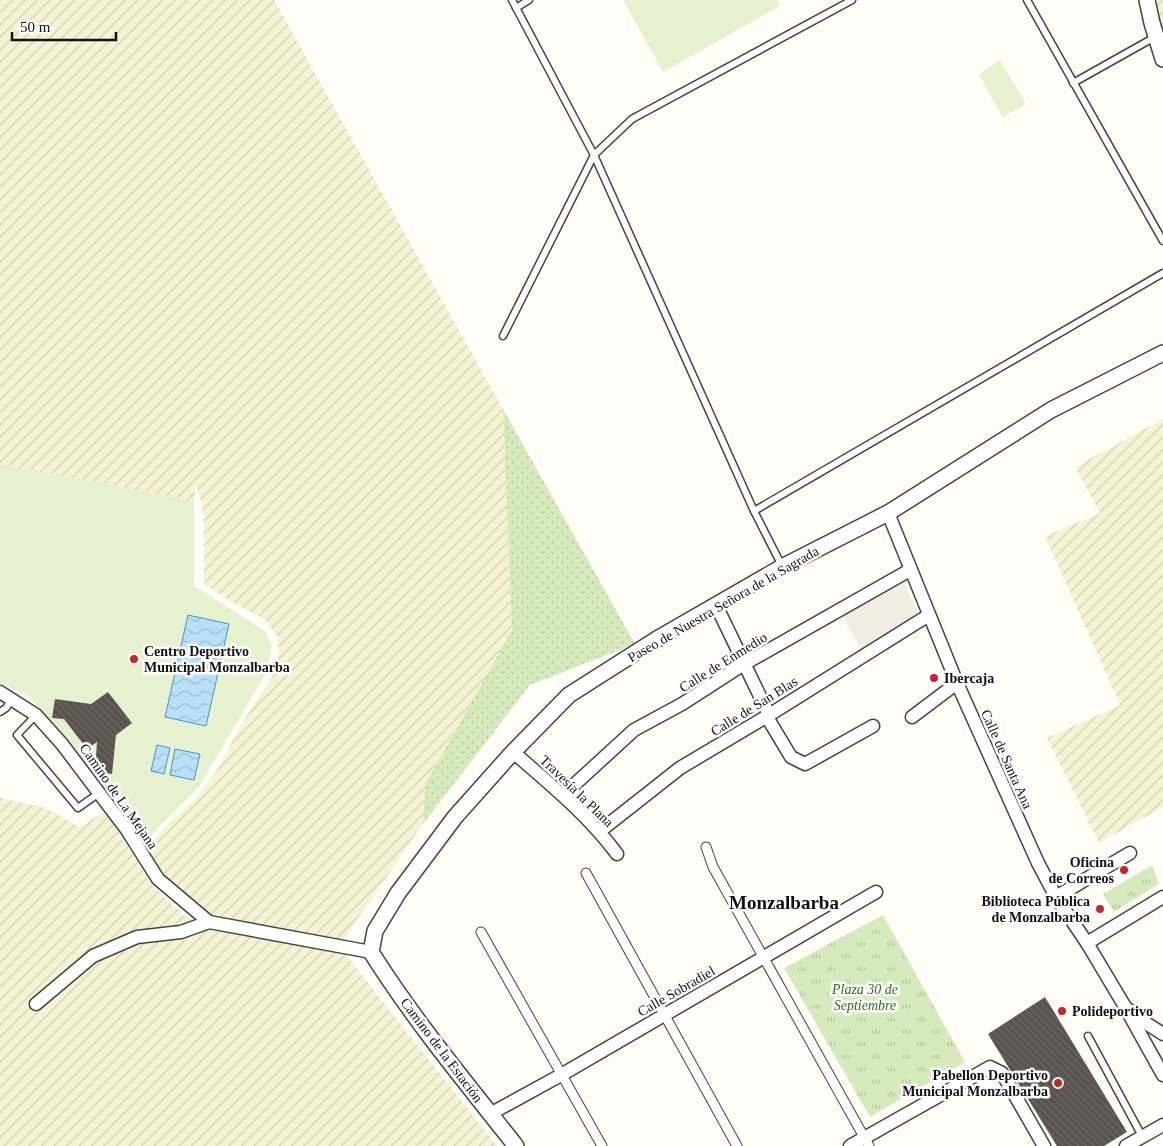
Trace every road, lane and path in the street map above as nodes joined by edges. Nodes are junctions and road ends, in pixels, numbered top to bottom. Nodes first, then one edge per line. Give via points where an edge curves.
1 (512, 0) edge
2 (529, 0) edge
3 (852, 0) edge
4 (1027, 0) edge
5 (1147, 0) edge
6 (516, 8) junction
7 (1156, 37) junction
8 (1163, 59) edge
9 (1074, 83) junction
10 (594, 155) junction
11 (1163, 241) edge
12 (1163, 273) edge
13 (503, 336) dead end
14 (1163, 353) edge
15 (754, 511) junction
16 (888, 513) junction
17 (782, 567) junction
18 (910, 570) junction
19 (716, 605) junction
20 (929, 615) junction
21 (744, 664) junction
22 (957, 684) junction
23 (0, 692) edge
24 (12, 699) junction
25 (0, 712) edge
26 (36, 715) junction
27 (768, 716) junction
28 (912, 717) dead end
29 (873, 726) dead end
30 (513, 752) junction
31 (99, 793) junction
32 (563, 795) junction
33 (600, 831) junction
34 (706, 847) dead end
35 (1130, 853) dead end
36 (617, 854) dead end
37 (586, 873) dead end
38 (876, 892) dead end
39 (1056, 897) junction
40 (1163, 897) edge
41 (209, 922) junction
42 (481, 932) dead end
43 (1087, 943) junction
44 (371, 952) junction
45 (764, 957) junction
46 (36, 1004) dead end
47 (1124, 1005) junction
48 (665, 1015) junction
49 (1163, 1034) edge
50 (1088, 1036) dead end
51 (1159, 1058) edge
52 (561, 1075) junction
53 (1163, 1075) edge
54 (490, 1114) junction
55 (1163, 1124) edge
56 (1142, 1136) junction
57 (867, 1142) edge
58 (516, 1146) edge
59 (602, 1146) edge
60 (737, 1146) edge
61 (850, 1146) edge
62 (1044, 1146) edge
63 (1126, 1146) edge

1 - 6 lane
2 - 6 lane
3 - 10 lane via 632,118
4 - 9 lane
5 - 7 street
6 - 10 lane
7 - 8 street
7 - 9 lane
9 - 11 lane
10 - 13 lane
10 - 15 lane
12 - 15 lane
14 - 16 street, Paseo de Nuestra Señora de la Sagrada via 1051,410
15 - 17 lane
16 - 17 street, Paseo de Nuestra Señora de la Sagrada
16 - 18 street, Calle de Santa Ana
17 - 19 street, Paseo de Nuestra Señora de la Sagrada
18 - 20 street, Calle de Santa Ana
18 - 21 street, Calle de Enmedio
19 - 21 street
19 - 30 street, Paseo de Nuestra Señora de la Sagrada via 569,694
20 - 22 street, Calle de Santa Ana
20 - 27 street, Calle de San Blas
21 - 27 street
21 - 32 street, Calle de Enmedio via 634,730
22 - 28 street
22 - 39 street, Calle de Santa Ana
23 - 24 street, Camino de La Mejana
24 - 25 lane
24 - 26 street, Camino de La Mejana
26 - 31 street, Camino de La Mejana
26 - 31 lane via 17,735 78,808
27 - 29 street via 791,757 805,764
27 - 33 street, Calle de San Blas via 680,768
30 - 32 street, Travesía la Plana
30 - 44 street, Paseo de Nuestra Señora de la Sagrada via 455,817 398,894 375,931
31 - 41 street, Camino de La Mejana via 158,879
32 - 33 street, Travesía la Plana
33 - 36 street, Travesía la Plana
34 - 45 street via 713,867
35 - 39 street
37 - 48 street
38 - 45 street, Calle Sobradiel
39 - 43 street, Calle de Santa Ana
40 - 43 street
41 - 44 street
41 - 46 street via 181,932 137,937 93,956
42 - 52 street
43 - 47 street, Calle de Santa Ana
44 - 54 street, Camino de la Estación via 398,993
45 - 48 street, Calle Sobradiel
45 - 57 street
47 - 49 street
47 - 51 street, Calle de Santa Ana
48 - 52 street, Calle Sobradiel
48 - 60 street
50 - 56 lane
51 - 53 street, Calle de Santa Ana
52 - 54 street, Calle Sobradiel
52 - 59 street
54 - 58 street, Camino de la Estación
55 - 56 street
56 - 63 street
57 - 61 street
57 - 62 street via 990,1067 1002,1074

